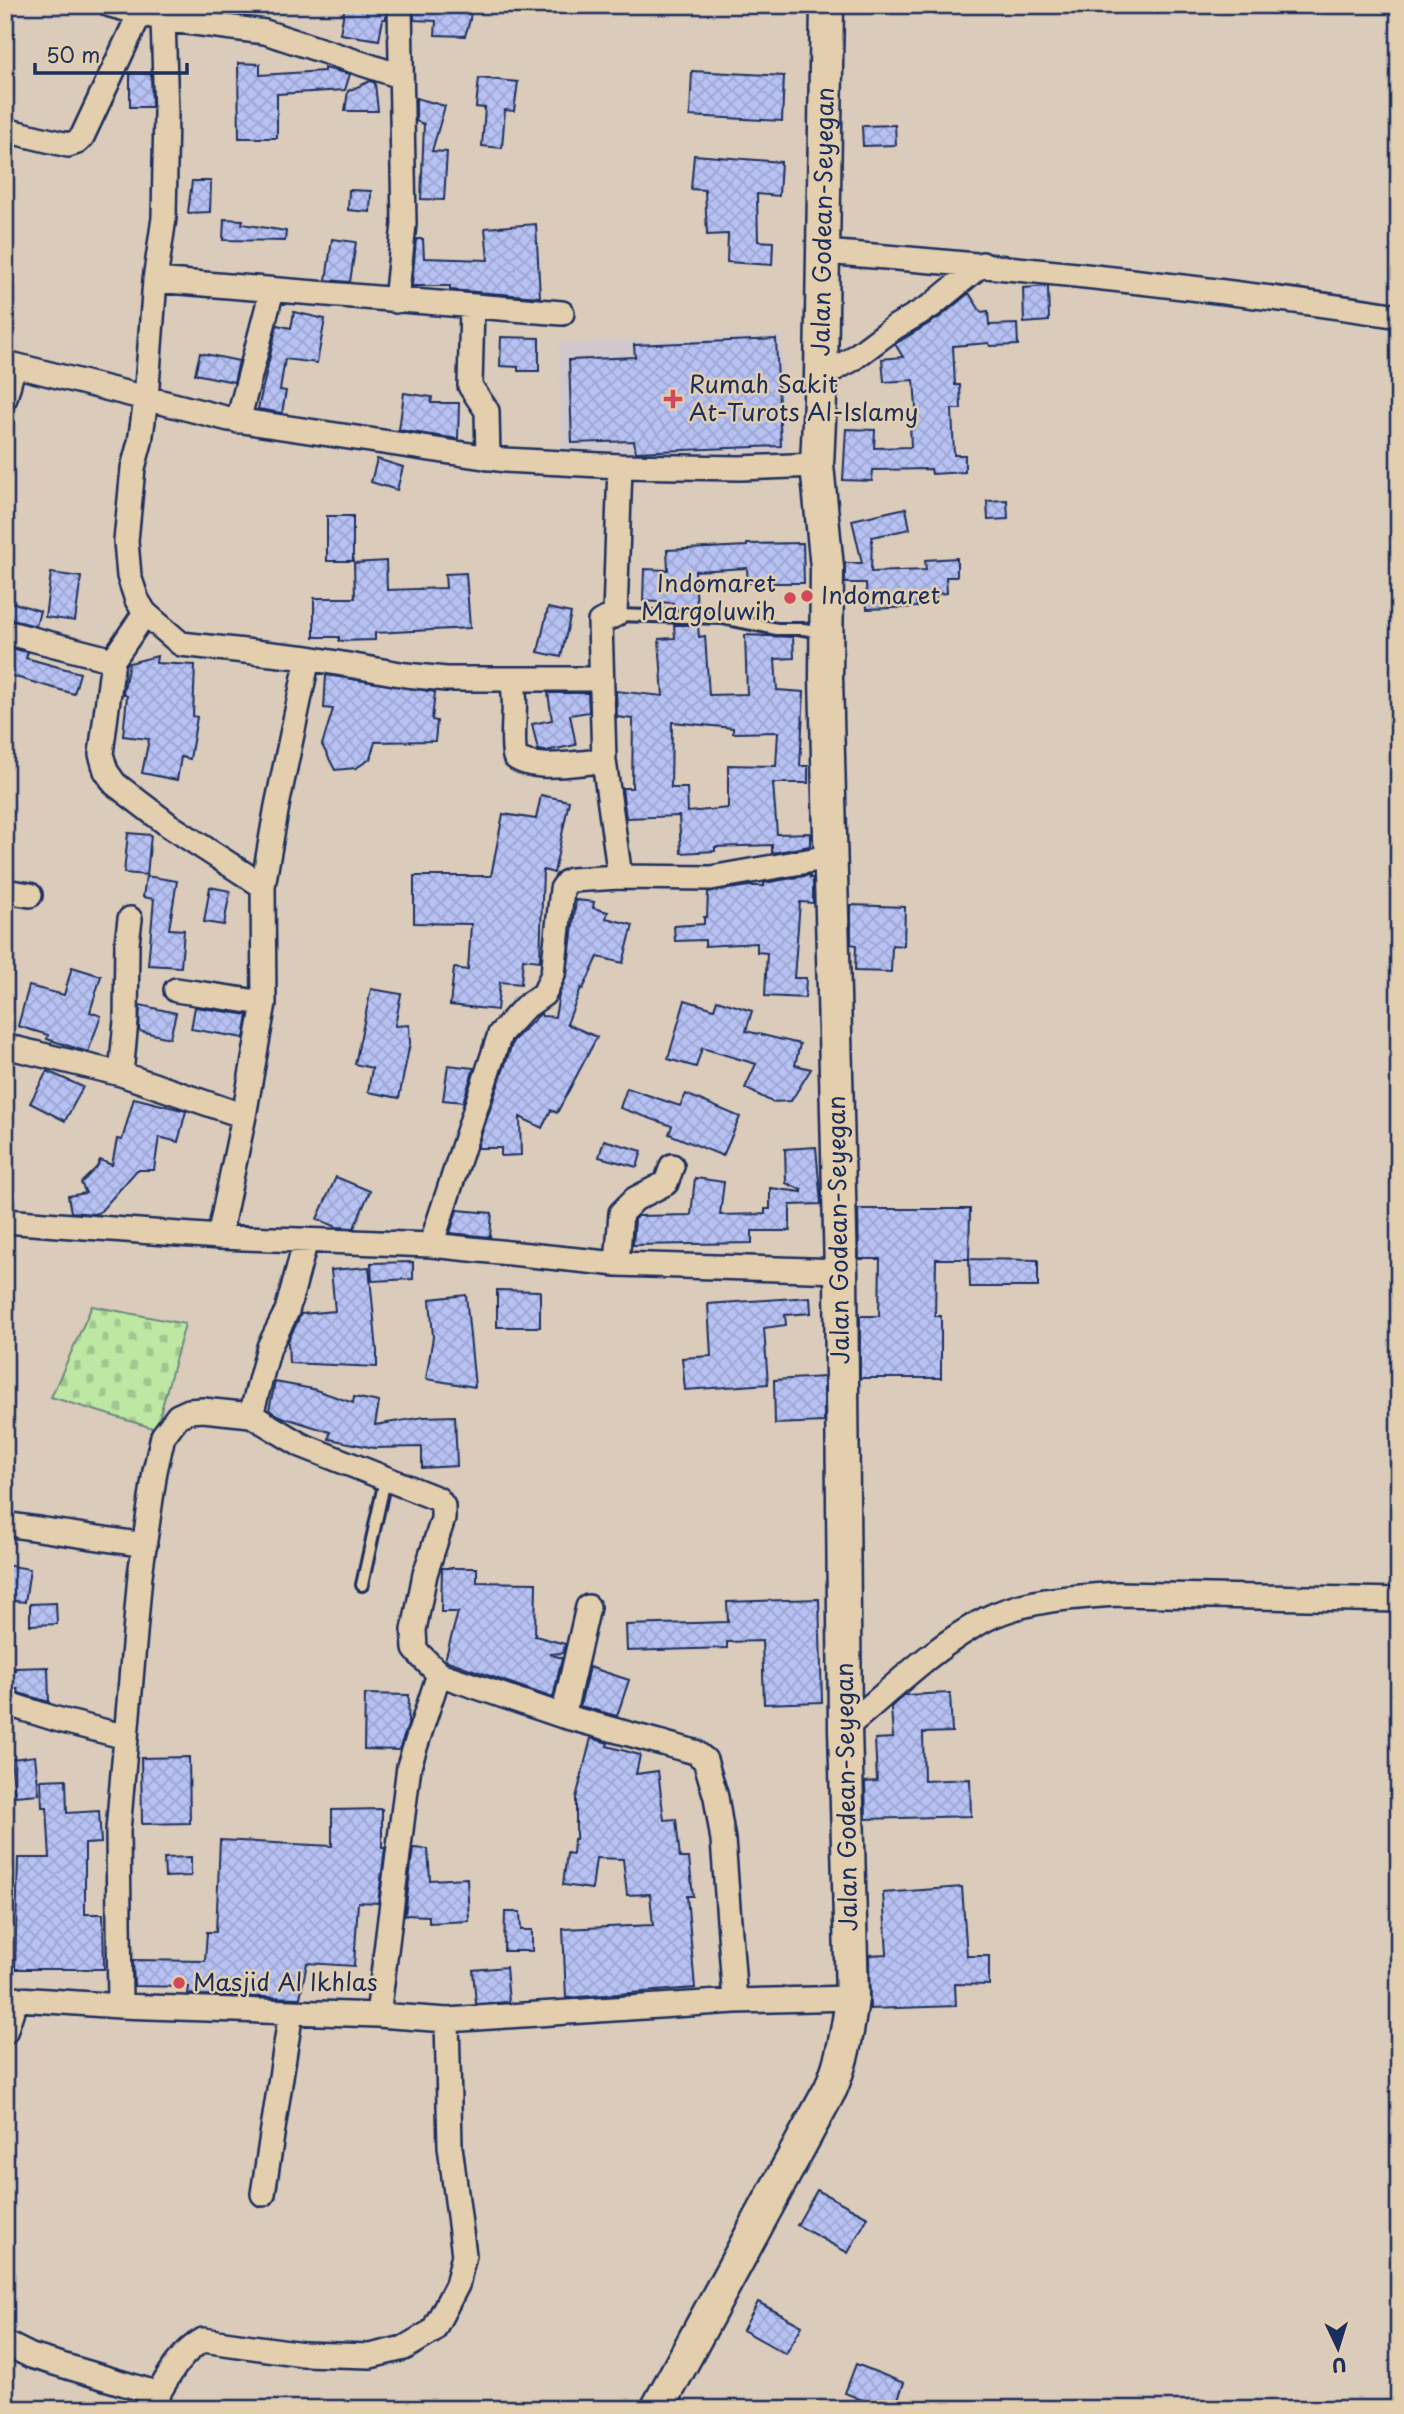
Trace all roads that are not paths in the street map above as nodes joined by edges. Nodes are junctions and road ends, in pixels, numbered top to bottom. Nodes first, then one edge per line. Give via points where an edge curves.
1 (110, 5) edge
2 (400, 5) edge
3 (827, 5) edge
4 (154, 12) edge
5 (400, 76) junction
6 (5, 130) edge
7 (824, 252) junction
8 (982, 264) junction
9 (155, 280) junction
10 (272, 290) junction
11 (396, 301) junction
12 (471, 306) junction
13 (562, 313) dead end
14 (1399, 316) edge
15 (9, 365) edge
16 (821, 376) junction
17 (5, 398) edge
18 (146, 399) junction
19 (238, 421) junction
20 (488, 458) junction
21 (817, 465) junction
22 (620, 466) junction
23 (145, 613) junction
24 (615, 615) junction
25 (5, 632) edge
26 (826, 632) junction
27 (308, 658) junction
28 (113, 660) junction
29 (511, 679) junction
30 (602, 679) junction
31 (604, 761) junction
32 (830, 857) junction
33 (620, 877) junction
34 (263, 886) junction
35 (5, 891) edge
36 (30, 895) dead end
37 (130, 919) dead end
38 (176, 990) dead end
39 (264, 1003) junction
40 (5, 1046) edge
41 (121, 1074) junction
42 (244, 1116) junction
43 (672, 1166) dead end
44 (5, 1221) edge
45 (219, 1237) junction
46 (306, 1240) junction
47 (431, 1245) junction
48 (617, 1264) junction
49 (841, 1271) junction
50 (251, 1415) junction
51 (385, 1480) junction
52 (5, 1524) edge
53 (145, 1545) junction
54 (362, 1585) dead end
55 (1399, 1600) edge
56 (588, 1607) dead end
57 (439, 1674) junction
58 (5, 1703) edge
59 (563, 1716) junction
60 (845, 1728) junction
61 (126, 1737) junction
62 (11, 1998) edge
63 (852, 1998) junction
64 (736, 2001) junction
65 (120, 2006) junction
66 (291, 2012) junction
67 (378, 2015) junction
68 (447, 2020) junction
69 (5, 2032) edge
70 (263, 2194) dead end
71 (5, 2343) edge
72 (154, 2401) edge
73 (657, 2409) edge

1 - 4 street
2 - 5 street
3 - 7 main road, Jalan Godean-Seyegan
4 - 5 street via 265,32
4 - 6 street via 77,142 68,145
4 - 9 street via 166,112 164,218
5 - 11 street via 404,224
7 - 8 street
7 - 16 main road, Jalan Godean-Seyegan
8 - 14 street
8 - 16 street via 931,306
9 - 10 street
9 - 18 street
10 - 11 street
10 - 19 street
11 - 12 street
12 - 13 street
12 - 20 street via 470,386 487,411
15 - 17 street
15 - 18 street
16 - 21 main road, Jalan Godean-Seyegan
18 - 19 street
18 - 23 street via 133,468 127,541 129,576
19 - 20 street
20 - 22 street
21 - 22 street
21 - 26 main road, Jalan Godean-Seyegan via 827,568
22 - 24 street
23 - 27 street via 181,644
23 - 28 street
24 - 26 lane via 722,618
24 - 30 street via 600,622
25 - 28 street
26 - 32 main road, Jalan Godean-Seyegan
27 - 29 street via 406,675
27 - 34 street
28 - 34 street via 101,754 106,771 115,784 170,826
29 - 30 street
29 - 31 street via 515,687 515,757 542,765
30 - 31 street
31 - 33 street
32 - 33 street via 711,878
32 - 49 main road, Jalan Godean-Seyegan
33 - 47 street via 571,880 562,889 553,974 544,994 500,1034
34 - 39 street
35 - 36 street
37 - 41 street
38 - 39 street
39 - 42 street
40 - 41 street
41 - 42 street
42 - 45 street
43 - 48 street via 666,1183 635,1199 621,1213
44 - 45 street
45 - 46 street
46 - 47 street
46 - 50 street via 288,1311 269,1348
47 - 48 street
48 - 49 street
49 - 60 main road, Jalan Godean-Seyegan
50 - 51 street via 301,1445
50 - 53 street via 189,1411 170,1425 159,1450
51 - 54 lane
51 - 57 street via 438,1499 443,1506 414,1637 418,1653
52 - 53 street
53 - 61 street
55 - 60 street via 1118,1594 1016,1608 952,1640
56 - 59 street
57 - 59 street
57 - 67 street via 409,1766
58 - 61 street
59 - 64 street via 695,1752 705,1760 723,1840
60 - 63 main road, Jalan Godean-Seyegan
61 - 65 street via 118,1831
62 - 65 street
62 - 69 street
63 - 64 street
63 - 73 main road, Jalan Godean-Seyegan via 847,2038 831,2088
64 - 68 street
65 - 66 street
66 - 67 street
66 - 70 street
67 - 68 street
68 - 72 street via 450,2146 464,2255 457,2285 433,2331 404,2348 370,2356 303,2354 202,2340 180,2357
71 - 72 street

